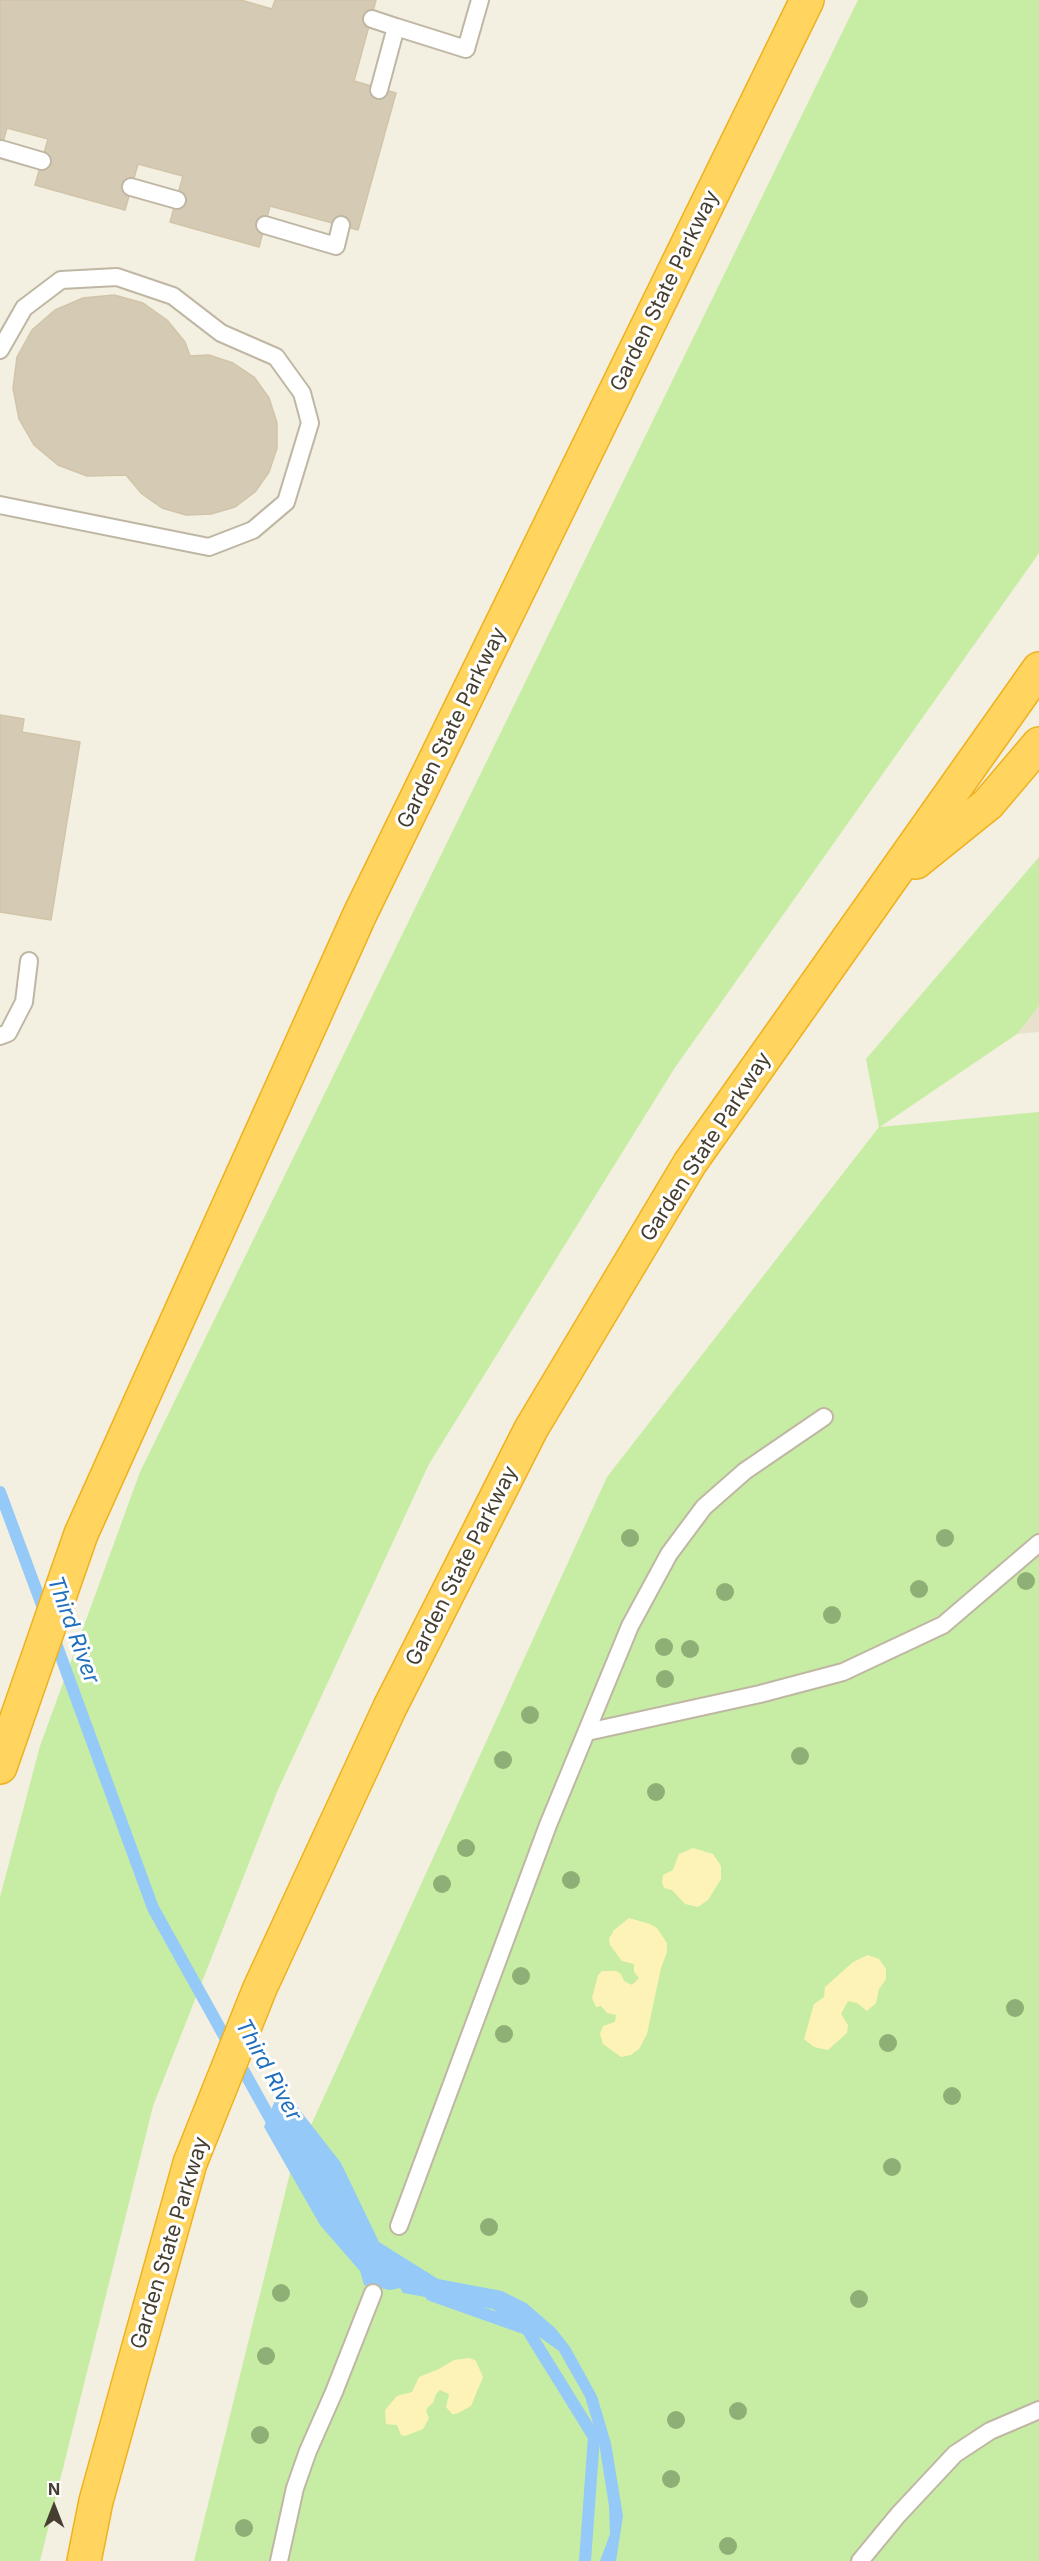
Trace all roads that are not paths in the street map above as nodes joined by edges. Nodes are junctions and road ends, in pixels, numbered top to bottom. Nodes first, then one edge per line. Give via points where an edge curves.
1 (480, 0) edge
2 (807, 0) edge
3 (372, 19) dead end
4 (396, 27) junction
5 (379, 90) dead end
6 (1, 149) edge
7 (42, 161) dead end
8 (131, 187) dead end
9 (177, 200) dead end
10 (265, 225) dead end
11 (341, 225) dead end
12 (0, 350) edge
13 (0, 504) edge
14 (1039, 669) edge
15 (1039, 744) edge
16 (880, 892) junction
17 (29, 960) dead end
18 (0, 1036) edge
19 (824, 1417) dead end
20 (1039, 1543) edge
21 (587, 1732) junction
22 (0, 1767) edge
23 (399, 2226) dead end
24 (373, 2294) dead end
25 (1039, 2410) edge
26 (84, 2561) edge
27 (279, 2561) edge
28 (860, 2561) edge

1 - 4 lane via 466,49
2 - 22 highway, Garden State Parkway via 360,914 81,1534
3 - 4 lane
4 - 5 lane
6 - 7 lane
8 - 9 lane
10 - 11 lane via 336,246
12 - 13 lane via 24,308 61,280 117,277 173,296 221,333 276,357 302,393 310,423 286,502 253,530 209,547
14 - 16 highway, Garden State Parkway
15 - 16 highway via 987,804
16 - 26 highway, Garden State Parkway via 690,1163 531,1429 390,1707 260,1988 190,2163 96,2501
17 - 18 lane via 24,1002 8,1033
19 - 21 lane via 745,1471 704,1507 669,1554 630,1626
20 - 21 lane via 943,1625 843,1672
21 - 23 lane via 548,1825
24 - 27 lane via 308,2451 295,2488
25 - 28 lane via 990,2431 955,2454

